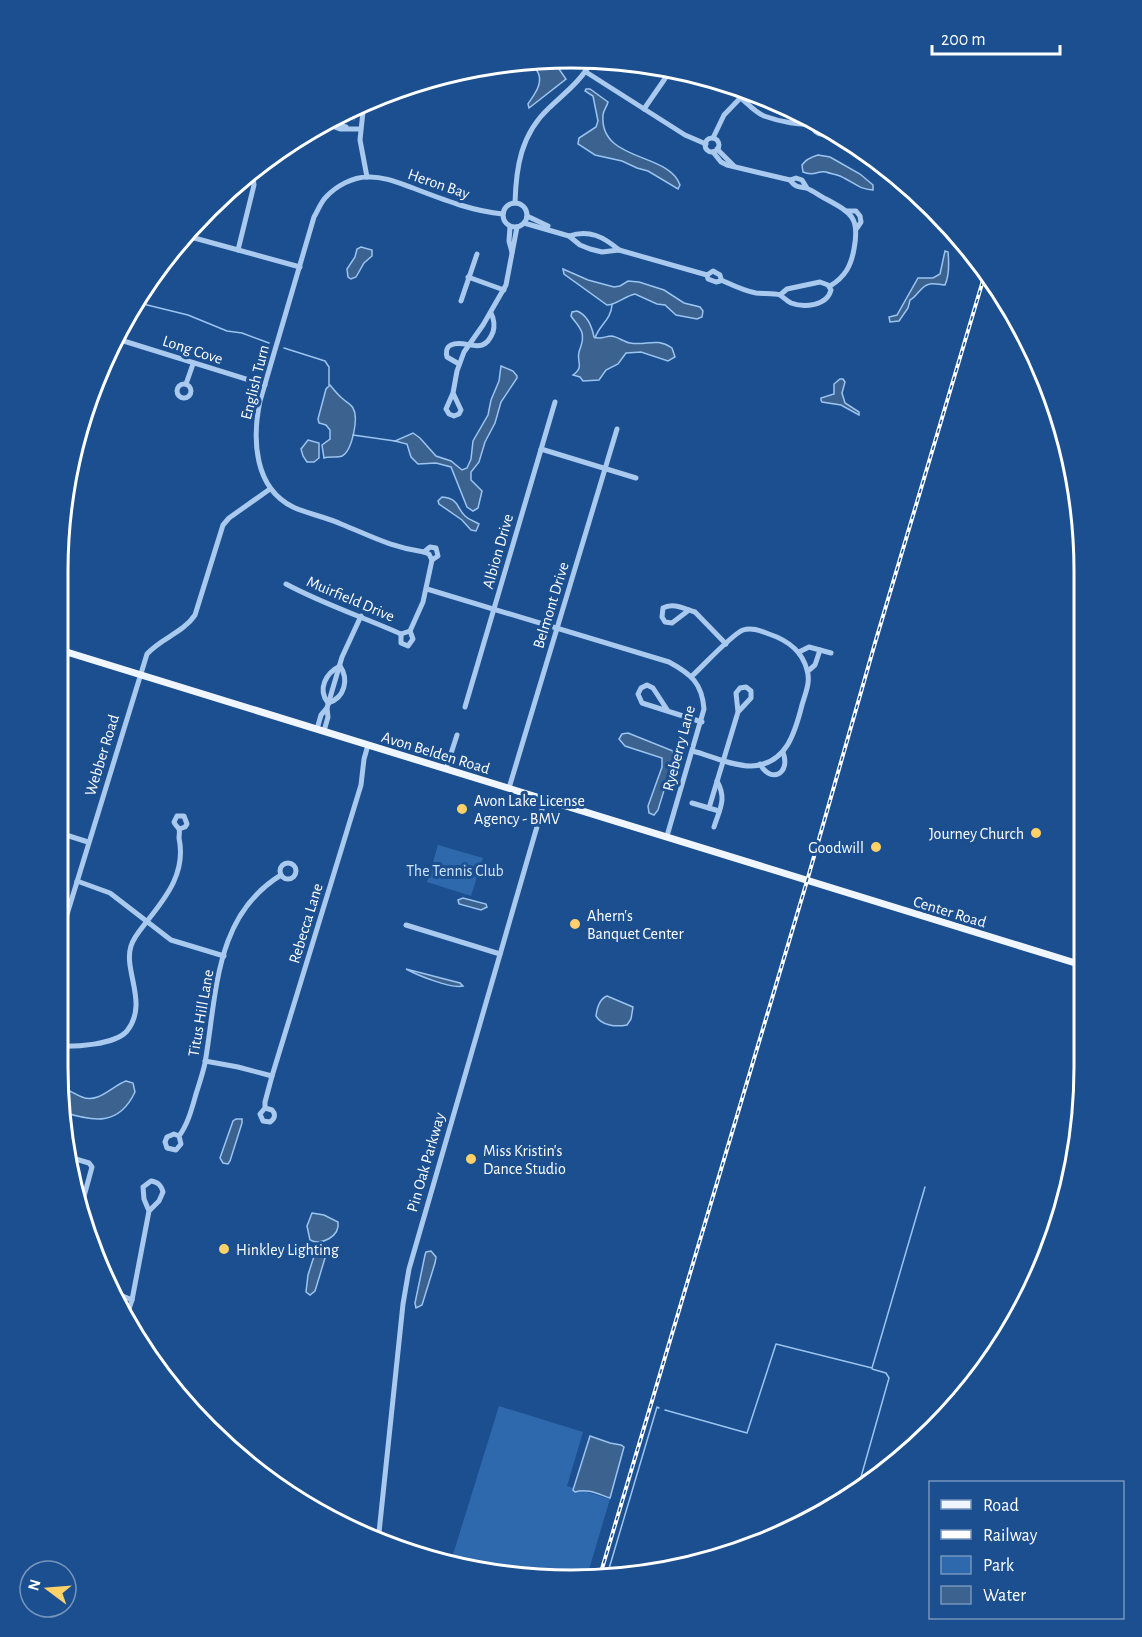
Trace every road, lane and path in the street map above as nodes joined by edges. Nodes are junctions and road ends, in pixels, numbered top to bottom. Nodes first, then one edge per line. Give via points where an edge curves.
1 (588, 69) edge
2 (586, 72) junction
3 (666, 77) edge
4 (741, 98) joint
5 (644, 109) junction
6 (362, 113) edge
7 (797, 121) edge
8 (337, 125) edge
9 (360, 129) junction
10 (713, 138) junction
11 (706, 144) junction
12 (715, 150) junction
13 (367, 177) junction
14 (253, 180) edge
15 (515, 203) junction
16 (503, 214) junction
17 (526, 220) junction
18 (514, 227) junction
19 (569, 236) junction
20 (193, 238) edge
21 (238, 250) junction
22 (619, 250) junction
23 (477, 255) dead end
24 (300, 267) junction
25 (468, 277) junction
26 (830, 286) junction
27 (504, 290) junction
28 (780, 295) junction
29 (461, 301) dead end
30 (491, 313) junction
31 (123, 341) edge
32 (469, 345) junction
33 (193, 364) junction
34 (459, 364) junction
35 (186, 384) dead end
36 (265, 386) junction
37 (453, 393) dead end
38 (555, 402) dead end
39 (617, 429) dead end
40 (541, 449) junction
41 (605, 468) junction
42 (636, 478) dead end
43 (270, 489) junction
44 (424, 552) junction
45 (432, 560) junction
46 (286, 584) dead end
47 (427, 589) junction
48 (494, 610) junction
49 (688, 610) junction
50 (361, 616) junction
51 (557, 628) junction
52 (726, 644) junction
53 (820, 650) junction
54 (68, 652) edge
55 (799, 652) junction
56 (831, 653) dead end
57 (339, 666) junction
58 (808, 671) junction
59 (139, 674) junction
60 (692, 676) junction
61 (327, 705) junction
62 (465, 707) dead end
63 (668, 711) junction
64 (738, 712) dead end
65 (702, 722) junction
66 (320, 730) junction
67 (457, 735) dead end
68 (369, 745) junction
69 (693, 751) junction
70 (783, 752) junction
71 (723, 760) junction
72 (760, 764) junction
73 (446, 769) junction
74 (717, 781) junction
75 (509, 788) junction
76 (545, 799) junction
77 (692, 803) dead end
78 (709, 808) junction
79 (719, 812) junction
80 (714, 827) dead end
81 (179, 829) dead end
82 (68, 836) edge
83 (667, 836) junction
84 (88, 842) junction
85 (281, 875) dead end
86 (77, 881) junction
87 (807, 881) joint
88 (68, 910) edge
89 (147, 922) junction
90 (406, 926) dead end
91 (500, 954) junction
92 (224, 956) junction
93 (1074, 963) edge
94 (68, 1045) edge
95 (205, 1061) junction
96 (272, 1076) junction
97 (265, 1108) dead end
98 (179, 1136) dead end
99 (76, 1159) edge
100 (85, 1194) edge
101 (149, 1211) junction
102 (123, 1296) edge
103 (132, 1300) junction
104 (129, 1308) edge
105 (379, 1531) edge

1 - 2 street
2 - 5 street
2 - 15 street via 547,110 525,142 517,169
3 - 5 street
4 - 7 street via 767,117
4 - 10 street via 721,120
5 - 11 street
6 - 9 street
8 - 9 street
9 - 13 street
10 - 11 street
10 - 12 street via 718,141
11 - 12 street via 707,149
12 - 26 street via 723,164 802,180 807,188 847,211 856,228 853,258 849,268
13 - 16 street, Heron Bay via 392,181 479,211
13 - 24 street, English Turn via 339,186 325,198 314,217
14 - 21 street
15 - 16 street via 505,207
15 - 17 street via 525,209
16 - 18 street via 504,222
17 - 18 street
17 - 19 street
18 - 27 street via 510,272
19 - 22 street via 590,249
19 - 22 street via 593,234
20 - 21 street
21 - 24 street
22 - 28 street via 707,275 712,281
23 - 25 street
24 - 36 street, English Turn
25 - 27 street
25 - 29 street
26 - 28 street via 820,282 788,289
26 - 28 street via 828,298 814,304 795,304
27 - 30 street
30 - 32 street
30 - 32 street via 494,324 490,337 482,345
31 - 33 street, Long Cove
32 - 34 street
32 - 34 street via 454,344 447,349 447,357
33 - 35 street
33 - 36 street, Long Cove
34 - 37 street
36 - 43 street, English Turn via 258,411 256,443
38 - 40 street, Albion Drive
39 - 41 street, Belmont Drive
40 - 41 street
40 - 48 street, Albion Drive
41 - 42 street
41 - 51 street, Belmont Drive
43 - 44 street via 296,508 389,545
43 - 59 street, Webber Road via 223,525 195,615 189,625 155,645
44 - 45 street
44 - 45 street via 436,548 438,556
45 - 47 street
46 - 50 street, Muirfield Drive via 315,600
47 - 48 street
47 - 50 street, Muirfield Drive via 405,633
48 - 51 street
48 - 62 street, Albion Drive
49 - 49 street via 669,605 662,611 662,617 672,623
49 - 52 street via 704,619
50 - 57 street
51 - 60 street via 669,662
51 - 75 street, Belmont Drive
52 - 55 street via 737,633 752,629 786,640
52 - 60 street
53 - 55 street via 809,647
53 - 56 street
53 - 58 street via 815,665
54 - 59 main road, Avon Belden Road
55 - 58 street
57 - 61 street
57 - 61 street via 324,681
57 - 61 street via 344,672 344,687 340,696
58 - 70 street via 795,732
59 - 66 main road, Avon Belden Road
59 - 84 street, Webber Road
60 - 65 street, Ryeberry Lane via 703,697
61 - 66 street via 328,717
63 - 63 street via 653,688 640,688 642,703
63 - 65 street
64 - 71 street
65 - 69 street, Ryeberry Lane
66 - 68 main road, Avon Belden Road
67 - 73 street
68 - 73 main road, Avon Belden Road
68 - 96 street, Rebecca Lane via 361,785
69 - 71 street
69 - 83 street, Ryeberry Lane
70 - 72 street
70 - 72 street via 785,765 779,774 769,774
71 - 72 street
71 - 74 street
73 - 75 main road, Avon Belden Road
74 - 78 street
74 - 79 street via 723,792
75 - 76 main road, Avon Belden Road
76 - 83 main road, Avon Belden Road
76 - 91 street, Pin Oak Parkway
77 - 78 street
78 - 79 street
79 - 80 street
81 - 89 street via 182,854 174,883
82 - 84 street
83 - 87 main road, Avon Belden Road
84 - 86 street, Webber Road
85 - 92 street, Titus Hill Lane via 258,891 242,911
86 - 88 street, Webber Road
86 - 89 street via 107,891
87 - 93 main road, Center Road
89 - 92 street via 171,940
89 - 94 street via 130,948 135,1000 127,1030 113,1040
90 - 91 street
91 - 105 street, Pin Oak Parkway via 409,1269
92 - 95 street, Titus Hill Lane via 213,995
95 - 96 street
95 - 98 street, Titus Hill Lane via 190,1114
96 - 97 street, Rebecca Lane
99 - 100 street via 92,1167
101 - 101 street via 143,1187 151,1181 162,1187 163,1192
101 - 103 street
102 - 103 street
103 - 104 street

